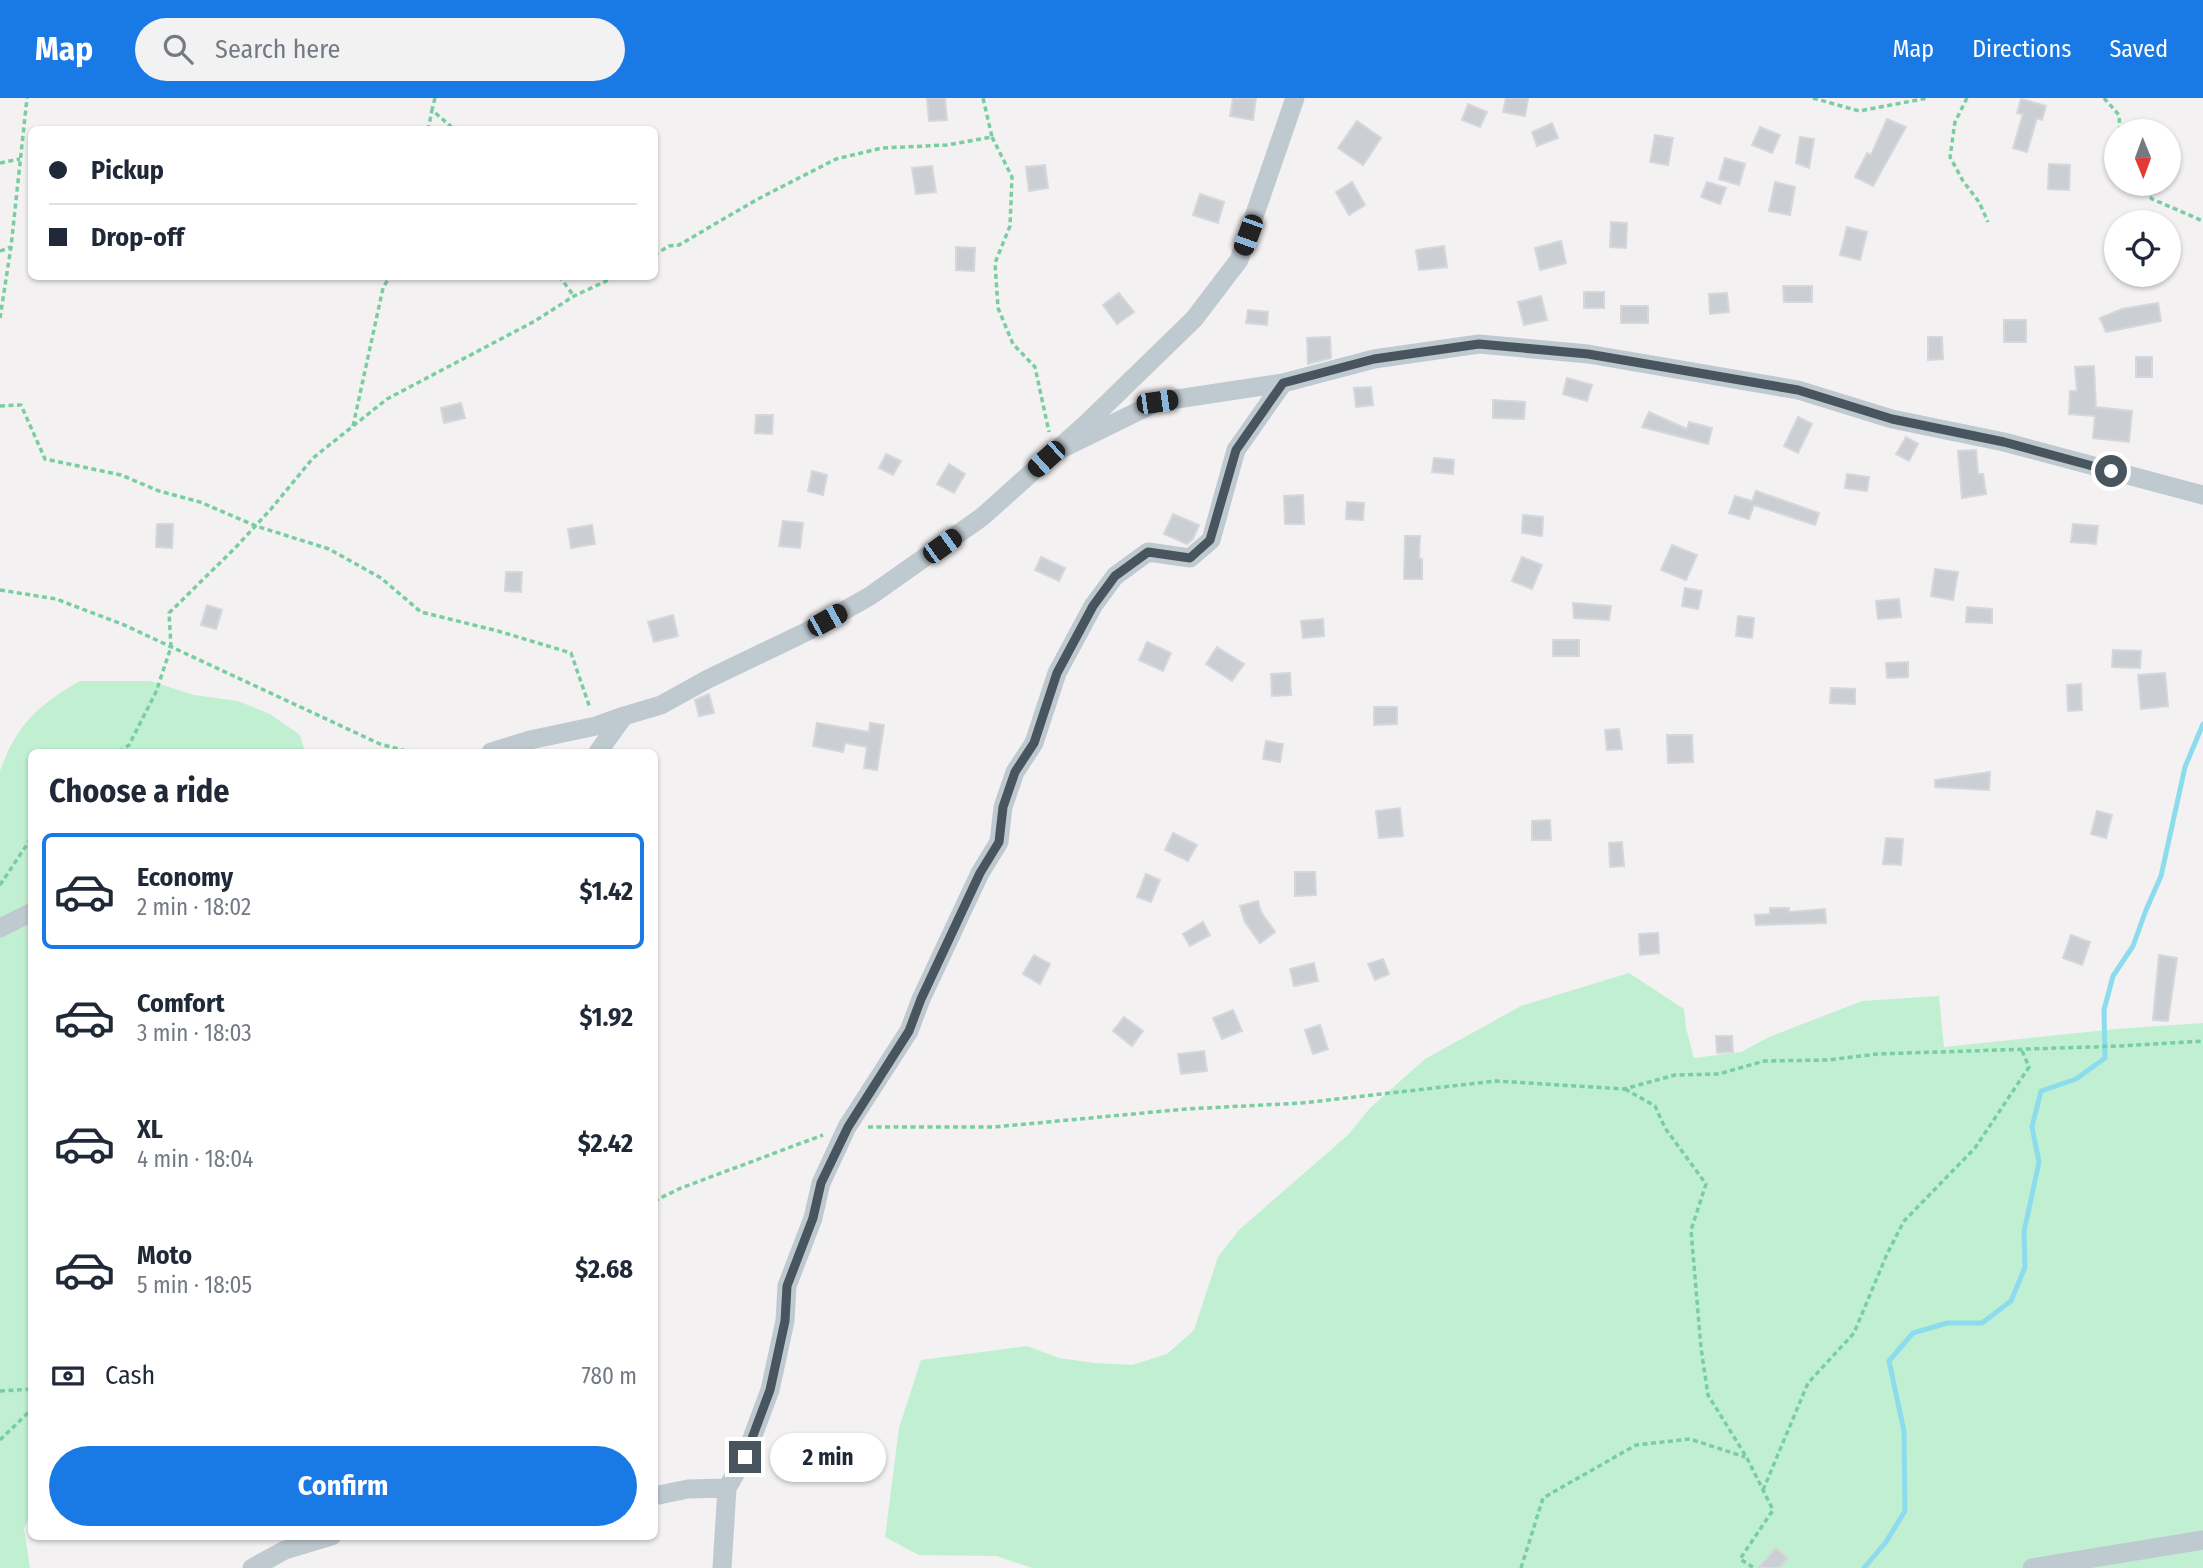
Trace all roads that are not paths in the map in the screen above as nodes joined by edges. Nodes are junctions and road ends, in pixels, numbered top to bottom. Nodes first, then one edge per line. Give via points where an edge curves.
1 (1295, 98) edge
2 (1283, 383) junction
3 (1053, 453) junction
4 (2203, 495) edge
5 (624, 716) junction
6 (501, 749) edge
7 (600, 749) edge
8 (28, 914) edge
9 (0, 928) edge
10 (727, 1488) junction
11 (658, 1495) edge
12 (319, 1540) edge
13 (2203, 1540) edge
14 (252, 1568) edge
15 (722, 1568) edge
16 (2032, 1568) edge

1 - 3 street via 1239,260 1194,319
2 - 3 street via 1157,402
2 - 4 street via 1374,359 1479,344 1588,354 1798,390 1892,419 2004,442
2 - 10 street via 1236,450 1210,540 1190,558 1148,552 1115,576 1057,673 1034,743 1015,772 1003,807 999,842 974,886 909,1031 848,1127 821,1183 787,1286 785,1321 770,1390 745,1457
3 - 5 street via 982,517 870,596 661,705
5 - 6 street
5 - 7 street
8 - 9 street
10 - 11 street
10 - 15 street
12 - 14 street via 285,1550
13 - 16 street

